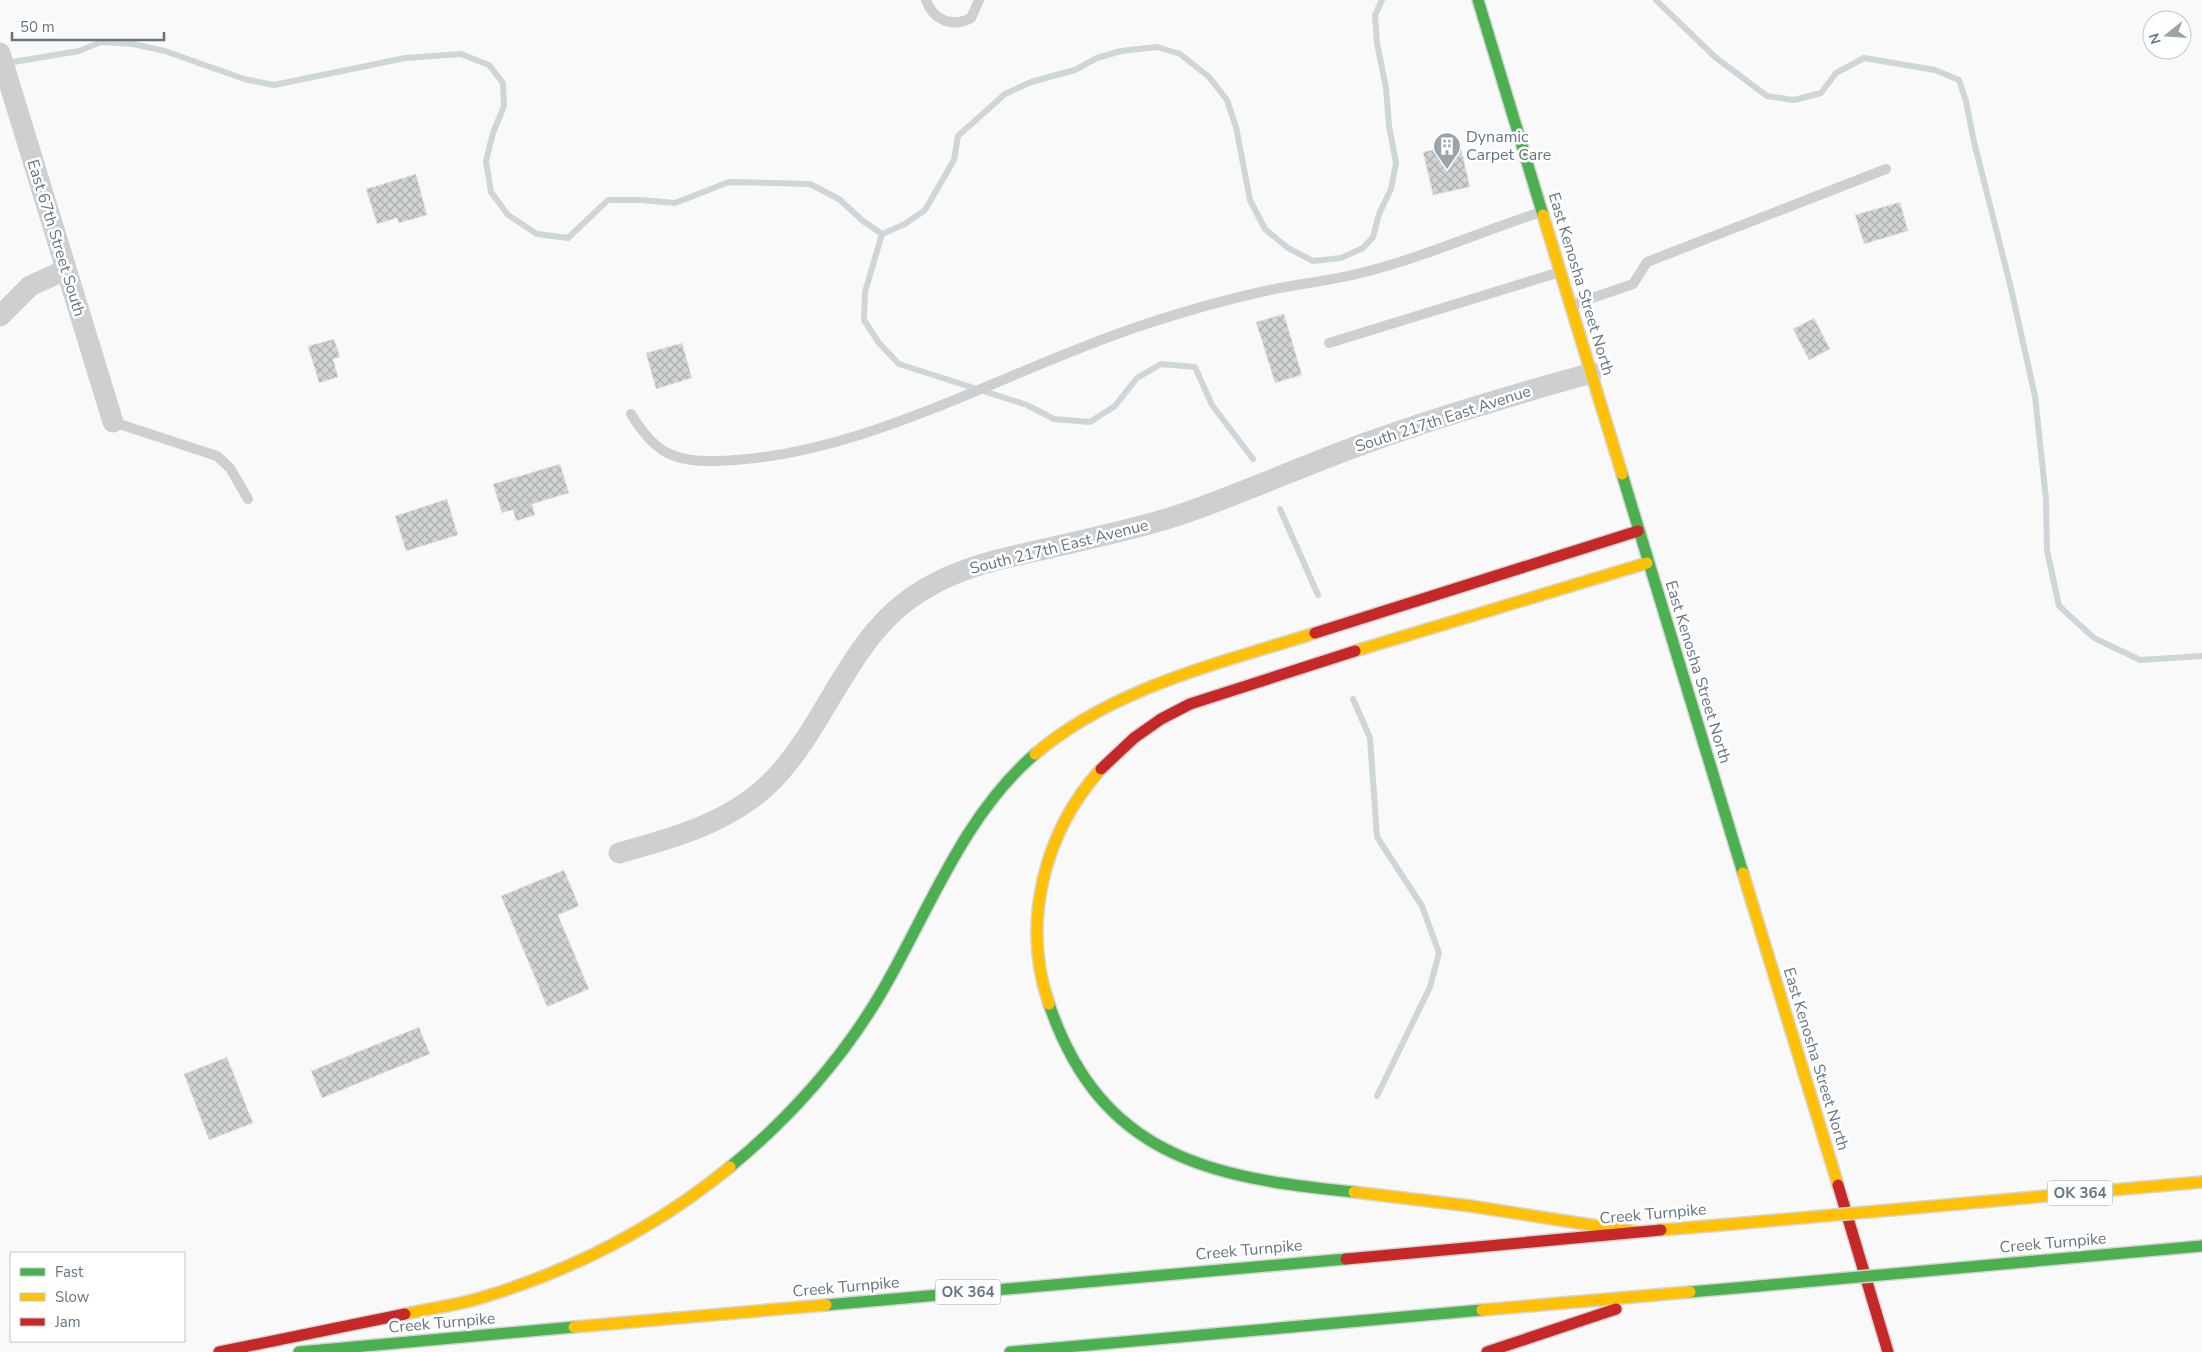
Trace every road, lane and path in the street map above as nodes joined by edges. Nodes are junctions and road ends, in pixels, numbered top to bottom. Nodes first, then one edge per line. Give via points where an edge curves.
1 (926, 0) edge
2 (979, 0) edge
3 (1478, 0) edge
4 (0, 53) edge
5 (1886, 169) dead end
6 (1542, 212) junction
7 (65, 270) junction
8 (1561, 271) junction
9 (1571, 306) junction
10 (0, 316) edge
11 (1329, 343) dead end
12 (1592, 373) junction
13 (631, 414) dead end
14 (113, 422) joint
15 (248, 500) dead end
16 (1638, 531) junction
17 (1648, 563) junction
18 (1500, 607) junction
19 (1458, 632) dead end
20 (1341, 668) dead end
21 (1286, 674) junction
22 (619, 853) dead end
23 (2202, 1182) edge
24 (1636, 1232) junction
25 (2202, 1246) edge
26 (1656, 1295) junction
27 (219, 1352) edge
28 (299, 1352) edge
29 (1010, 1352) edge
30 (1488, 1352) edge
31 (1888, 1352) edge

1 - 2 lane via 940,19 954,23 971,18
3 - 6 main road, East Kenosha Street North
4 - 7 street, East 67th Street South
5 - 9 lane via 1647,262 1633,284
6 - 8 main road, East Kenosha Street North
6 - 13 lane via 1363,272 1266,291 1143,324 940,404 808,450 771,458 687,460 653,445
7 - 10 street via 30,286
7 - 14 street, East 67th Street South
8 - 9 main road, East Kenosha Street North
8 - 11 lane
9 - 12 main road, East Kenosha Street North
12 - 16 main road, East Kenosha Street North
12 - 22 street, South 217th East Avenue via 1420,424 1182,514 1129,530 999,559 946,578 899,606 879,624 793,756 773,780 750,799 703,827
14 - 15 lane via 217,456 230,468
16 - 17 main road, East Kenosha Street North
16 - 27 main road via 1155,684 1083,718 1031,758 986,809 964,842 874,1005 821,1079 766,1137 704,1189 622,1241 517,1287 485,1297
17 - 18 main road
17 - 31 main road, East Kenosha Street North
18 - 19 main road
18 - 21 main road
20 - 21 main road
21 - 24 main road via 1190,704 1144,729 1095,773 1069,811 1043,875 1036,939 1047,1004 1077,1069 1130,1127 1176,1155 1223,1173
23 - 24 main road, Creek Turnpike / OK 364, bridge
24 - 28 main road, Creek Turnpike / OK 364
25 - 26 main road, Creek Turnpike, bridge
26 - 29 main road, Creek Turnpike
26 - 30 main road

